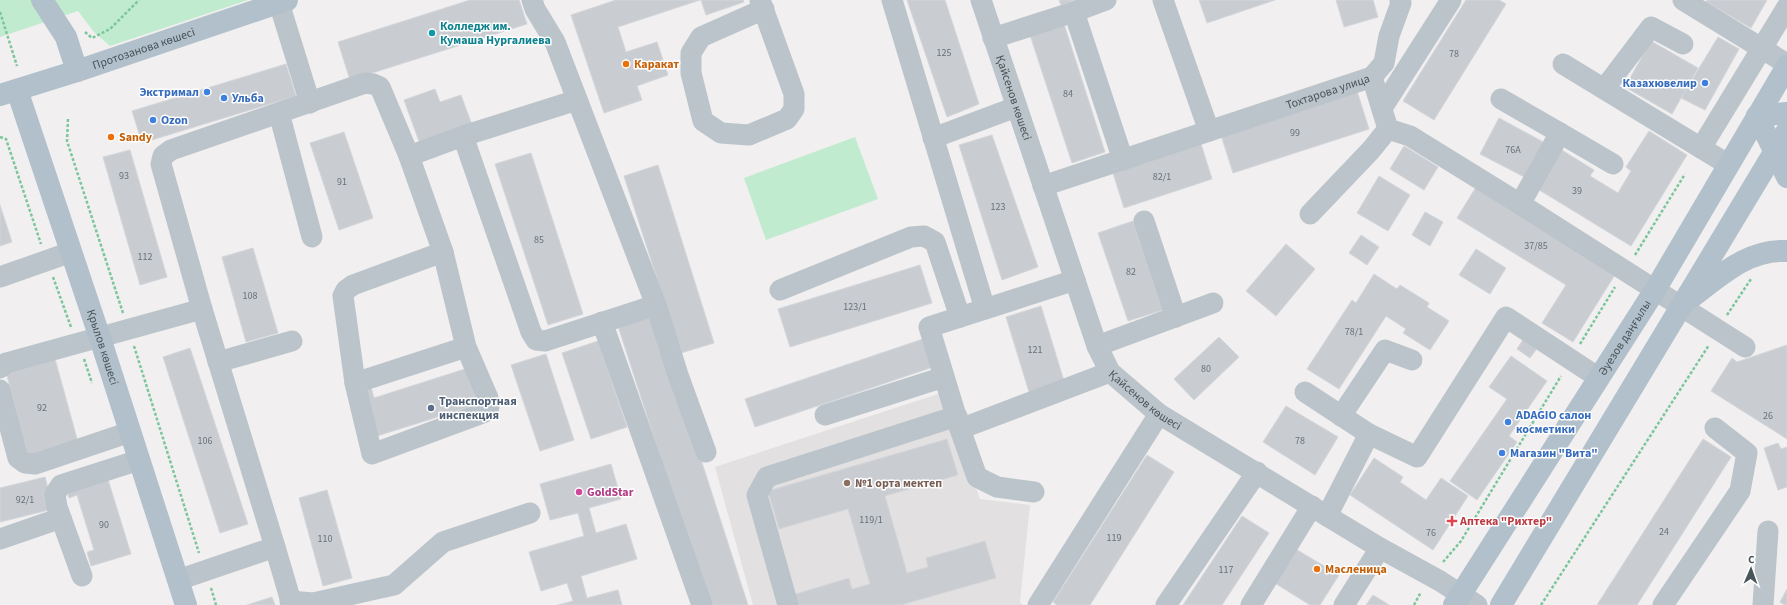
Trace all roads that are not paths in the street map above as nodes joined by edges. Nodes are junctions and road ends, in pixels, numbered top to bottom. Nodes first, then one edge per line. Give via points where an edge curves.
1 (42, 0) edge
2 (532, 0) edge
3 (892, 0) edge
4 (981, 0) edge
5 (1106, 0) edge
6 (1163, 0) edge
7 (1400, 0) edge
8 (1451, 0) edge
9 (283, 1) edge
10 (1685, 1) edge
11 (762, 4) edge
12 (1787, 7) edge
13 (1074, 12) junction
14 (1787, 19) edge
15 (993, 38) junction
16 (1684, 44) dead end
17 (1762, 49) junction
18 (1564, 64) dead end
19 (1787, 64) edge
20 (77, 71) junction
21 (1372, 77) junction
22 (1604, 89) junction
23 (8, 92) edge
24 (1501, 99) dead end
25 (576, 100) junction
26 (310, 102) junction
27 (1016, 107) junction
28 (1382, 108) junction
29 (279, 113) junction
30 (1787, 113) edge
31 (1757, 116) junction
32 (1388, 129) junction
33 (1209, 131) junction
34 (1787, 131) edge
35 (1560, 133) junction
36 (463, 136) junction
37 (933, 138) junction
38 (1701, 148) junction
39 (1775, 151) junction
40 (409, 156) junction
41 (1123, 160) junction
42 (1613, 164) dead end
43 (1729, 165) junction
44 (1787, 177) edge
45 (1043, 186) junction
46 (1520, 204) junction
47 (1310, 214) dead end
48 (1144, 221) dead end
49 (312, 237) dead end
50 (1787, 251) edge
51 (71, 252) junction
52 (443, 252) junction
53 (0, 277) edge
54 (1075, 280) junction
55 (780, 290) dead end
56 (1655, 290) junction
57 (1213, 303) dead end
58 (656, 305) junction
59 (1680, 307) junction
60 (202, 309) junction
61 (985, 309) junction
62 (960, 317) junction
63 (1176, 317) junction
64 (602, 322) junction
65 (100, 338) junction
66 (292, 341) dead end
67 (1097, 346) junction
68 (466, 347) junction
69 (1745, 347) dead end
70 (1612, 358) junction
71 (1412, 360) dead end
72 (218, 362) junction
73 (0, 368) edge
74 (1110, 372) junction
75 (1639, 375) junction
76 (944, 376) junction
77 (1599, 378) junction
78 (355, 383) junction
79 (0, 390) edge
80 (1306, 392) dead end
81 (1159, 414) junction
82 (825, 415) dead end
83 (1341, 416) junction
84 (959, 422) junction
85 (1715, 428) dead end
86 (130, 432) junction
87 (1369, 434) junction
88 (706, 452) dead end
89 (139, 460) junction
90 (1256, 472) junction
91 (1034, 492) dead end
92 (1320, 511) junction
93 (530, 513) dead end
94 (61, 518) junction
95 (1768, 531) dead end
96 (0, 539) edge
97 (275, 547) junction
98 (1380, 548) junction
99 (82, 576) dead end
100 (178, 580) junction
101 (373, 597) edge
102 (1464, 601) edge
103 (291, 603) edge
104 (186, 605) edge
105 (702, 605) edge
106 (788, 605) edge
107 (1038, 605) edge
108 (1166, 605) edge
109 (1251, 605) edge
110 (1344, 605) edge
111 (1501, 605) edge
112 (1663, 605) edge
113 (1763, 605) edge

1 - 20 main road via 66,37
2 - 25 street via 555,42
3 - 37 street
4 - 15 street, Қайсенов көшесі
5 - 13 street
6 - 33 street
7 - 21 street via 1384,63
8 - 28 street
9 - 20 main road, Протозанова көшесі
9 - 26 street
10 - 17 street
11 - 11 street via 794,94 794,109 787,120 749,135 721,133 704,121 691,73 691,52 701,37
12 - 17 street
13 - 15 street
13 - 41 street
14 - 19 street via 1773,44
15 - 27 street, Қайсенов көшесі
16 - 22 street via 1651,27
17 - 19 street
17 - 38 street
18 - 22 street
19 - 31 main road, Әуезов даңғылы
20 - 23 main road, Протозанова көшесі
21 - 28 street, Тохтарова улица
21 - 33 street, Тохтарова улица
22 - 38 street
23 - 51 main road, Крылов көшесі
24 - 35 street
25 - 36 street
25 - 58 street
26 - 29 street
26 - 40 street via 365,83 380,87
27 - 37 street
27 - 45 street, Қайсенов көшесі
28 - 32 street, Тохтарова улица
29 - 49 street
29 - 60 street via 171,150 163,156 161,164
30 - 31 main road
31 - 39 main road
31 - 43 main road, Әуезов даңғылы
32 - 46 street via 1410,136
32 - 47 street
33 - 41 street, Тохтарова улица
34 - 39 main road
35 - 42 street
35 - 46 street
36 - 40 street
36 - 64 street via 531,332 536,340 545,340
37 - 61 street
38 - 43 street
39 - 44 main road
39 - 59 main road
40 - 52 street
41 - 45 street, Тохтарова улица
43 - 56 main road, Әуезов даңғылы
45 - 54 street, Қайсенов көшесі
46 - 56 street
48 - 63 street
50 - 59 main road via 1753,256 1732,266
51 - 53 street
51 - 65 main road, Крылов көшесі
52 - 68 street
52 - 78 street via 353,285 346,290 343,296
54 - 61 street
54 - 67 street, Қайсенов көшесі
55 - 62 street via 911,237 924,236 935,242
56 - 59 street
56 - 70 main road, Әуезов даңғылы
57 - 63 street
58 - 64 street
58 - 88 street
59 - 69 street
59 - 75 main road
60 - 65 street
60 - 72 street
61 - 62 street
62 - 76 street via 929,327
63 - 67 street
64 - 105 street
65 - 73 street via 6,363
65 - 86 main road, Крылов көшесі
66 - 72 street
67 - 74 street, Қайсенов көшесі
68 - 78 street
68 - 78 street via 488,398 489,407 483,413 372,454
70 - 75 main road
70 - 77 main road, Әуезов даңғылы
71 - 83 street via 1385,350
72 - 97 street
74 - 81 street, Қайсенов көшесі
74 - 84 street
75 - 111 main road
76 - 82 street
76 - 84 street
77 - 87 street via 1506,317 1417,457
77 - 102 main road, Әуезов даңғылы
79 - 86 street via 18,458 25,463 35,464
80 - 83 street
81 - 90 street, Қайсенов көшесі
81 - 107 street
83 - 87 street
84 - 91 street via 977,477 997,487
84 - 106 street via 767,477 757,496
85 - 112 street via 1746,453 1740,491
86 - 89 main road, Крылов көшесі
87 - 92 street
89 - 94 street via 61,485 55,494
89 - 100 main road, Крылов көшесі
90 - 92 street, Қайсенов көшесі
90 - 108 street
92 - 98 street, Қайсенов көшесі
92 - 109 street
93 - 101 street via 443,542 394,585
94 - 96 street
94 - 99 street
95 - 113 street
97 - 100 street
97 - 103 street
98 - 102 street, Қайсенов көшесі via 1430,576
98 - 110 street
100 - 104 main road, Крылов көшесі
101 - 103 street

